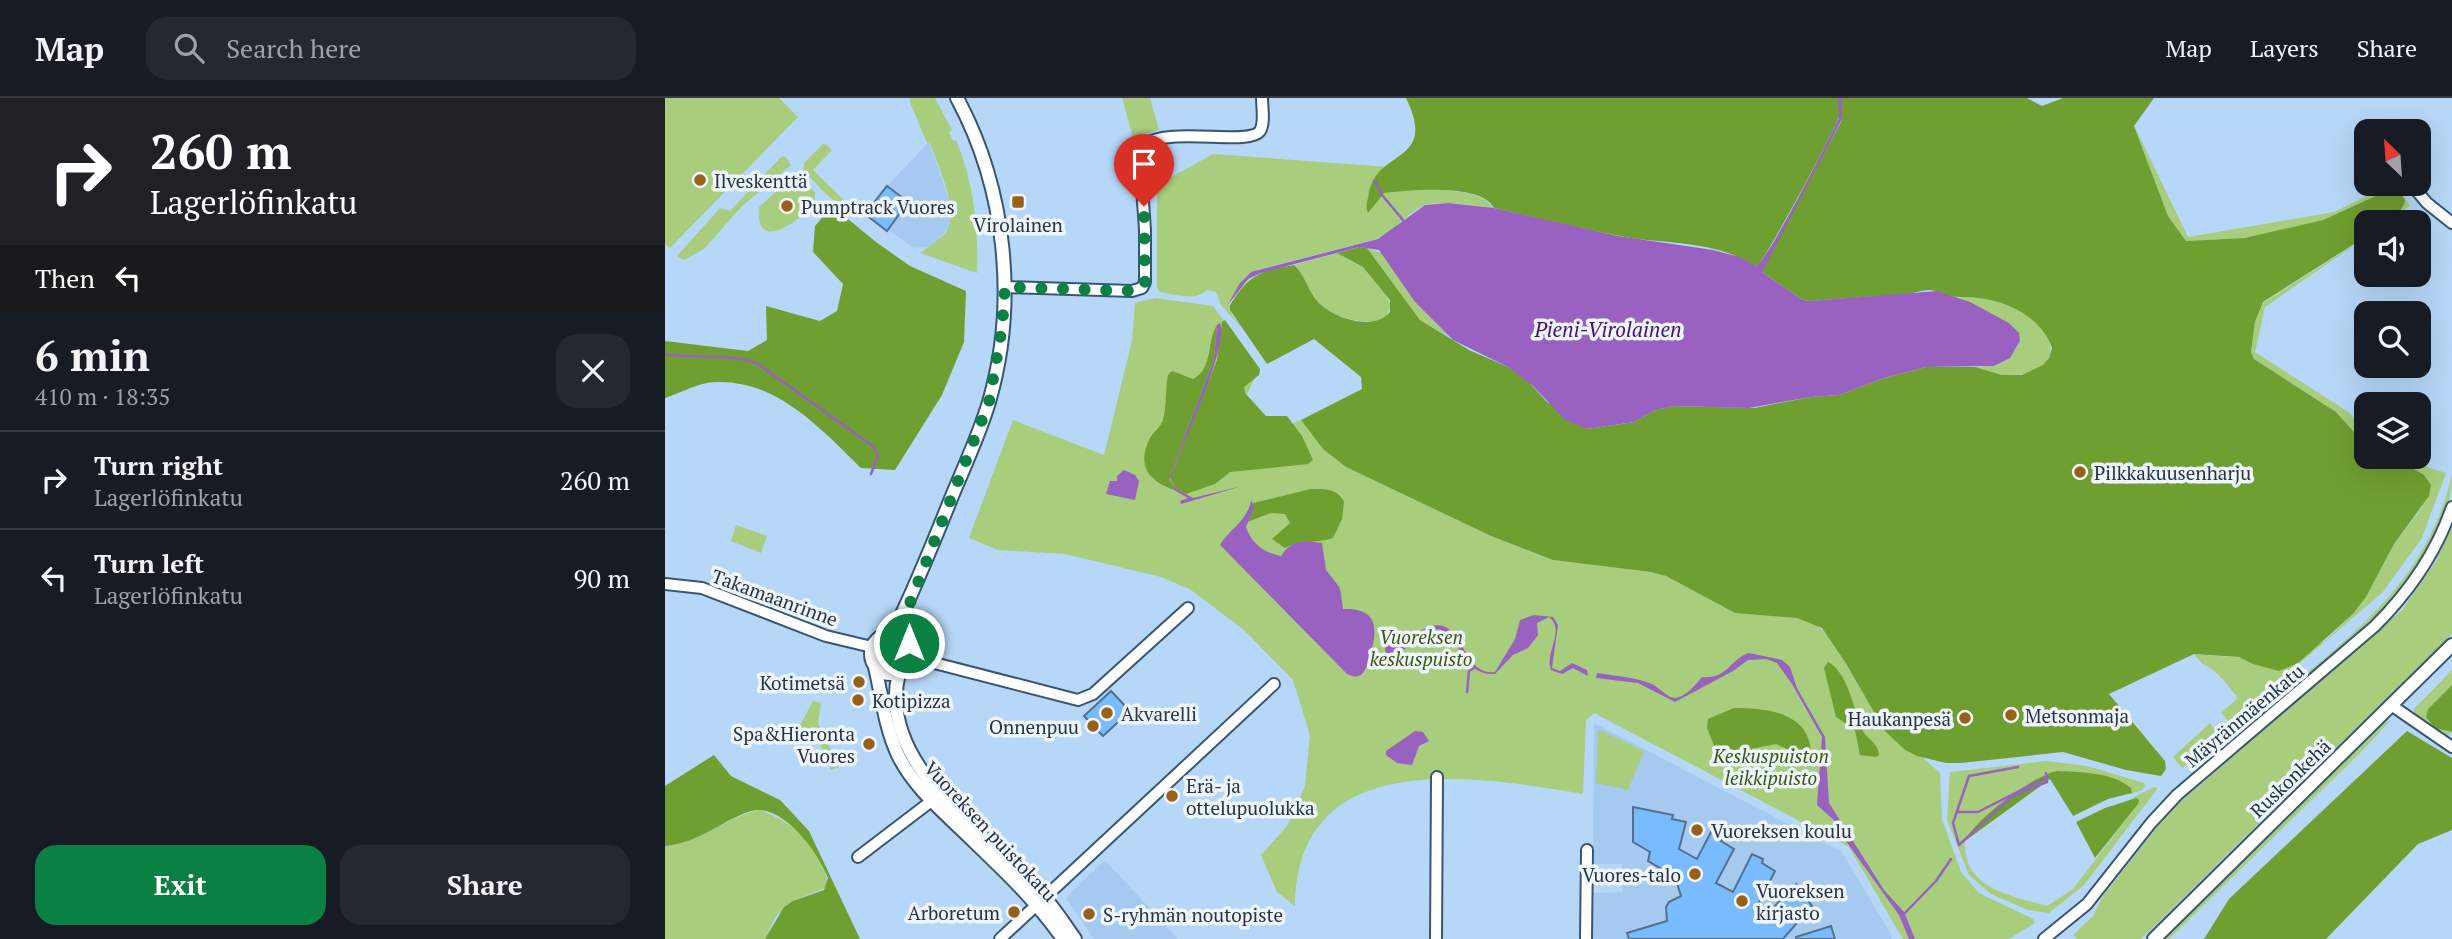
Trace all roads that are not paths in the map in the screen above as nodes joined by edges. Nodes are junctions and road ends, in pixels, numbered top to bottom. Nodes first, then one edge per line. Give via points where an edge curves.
1 (957, 98) edge
2 (1262, 98) edge
3 (2421, 196) edge
4 (2452, 223) edge
5 (1005, 287) junction
6 (2452, 508) edge
7 (665, 584) edge
8 (1188, 608) dead end
9 (899, 636) junction
10 (2452, 645) edge
11 (871, 647) junction
12 (911, 657) junction
13 (875, 667) junction
14 (899, 673) junction
15 (1274, 684) dead end
16 (2391, 705) junction
17 (2452, 747) edge
18 (1437, 777) dead end
19 (936, 798) junction
20 (1587, 850) dead end
21 (857, 857) dead end
22 (1040, 900) junction
23 (1000, 939) edge
24 (1063, 939) edge
25 (1075, 939) edge
26 (1436, 939) edge
27 (1586, 939) edge
28 (2044, 939) edge
29 (2154, 939) edge

1 - 5 main road via 974,129 989,175
2 - 5 street via 1262,127 1255,135 1184,135 1146,143 1141,150 1146,230 1142,288
3 - 4 street
5 - 9 main road via 989,402
6 - 28 street, Mäyränmäenkatu via 2427,562 2395,606 2177,795 2087,904
7 - 11 street, Takamaanrinne via 702,588 826,636
8 - 12 street via 1093,694 1072,700
9 - 11 main road via 884,634
9 - 12 main road via 909,643
10 - 16 main road, Ruskonkehä
11 - 13 main road
12 - 14 main road
13 - 14 main road
13 - 19 main road, Vuoreksen puistokatu via 886,725 899,758
14 - 19 main road, Vuoreksen puistokatu via 894,691 899,721
15 - 22 street
16 - 17 street
16 - 29 main road, Ruskonkehä
18 - 26 street
19 - 21 street
19 - 22 main road, Vuoreksen puistokatu
20 - 27 street
22 - 23 street
22 - 24 main road, Vuoreksen puistokatu
22 - 25 main road, Vuoreksen puistokatu

